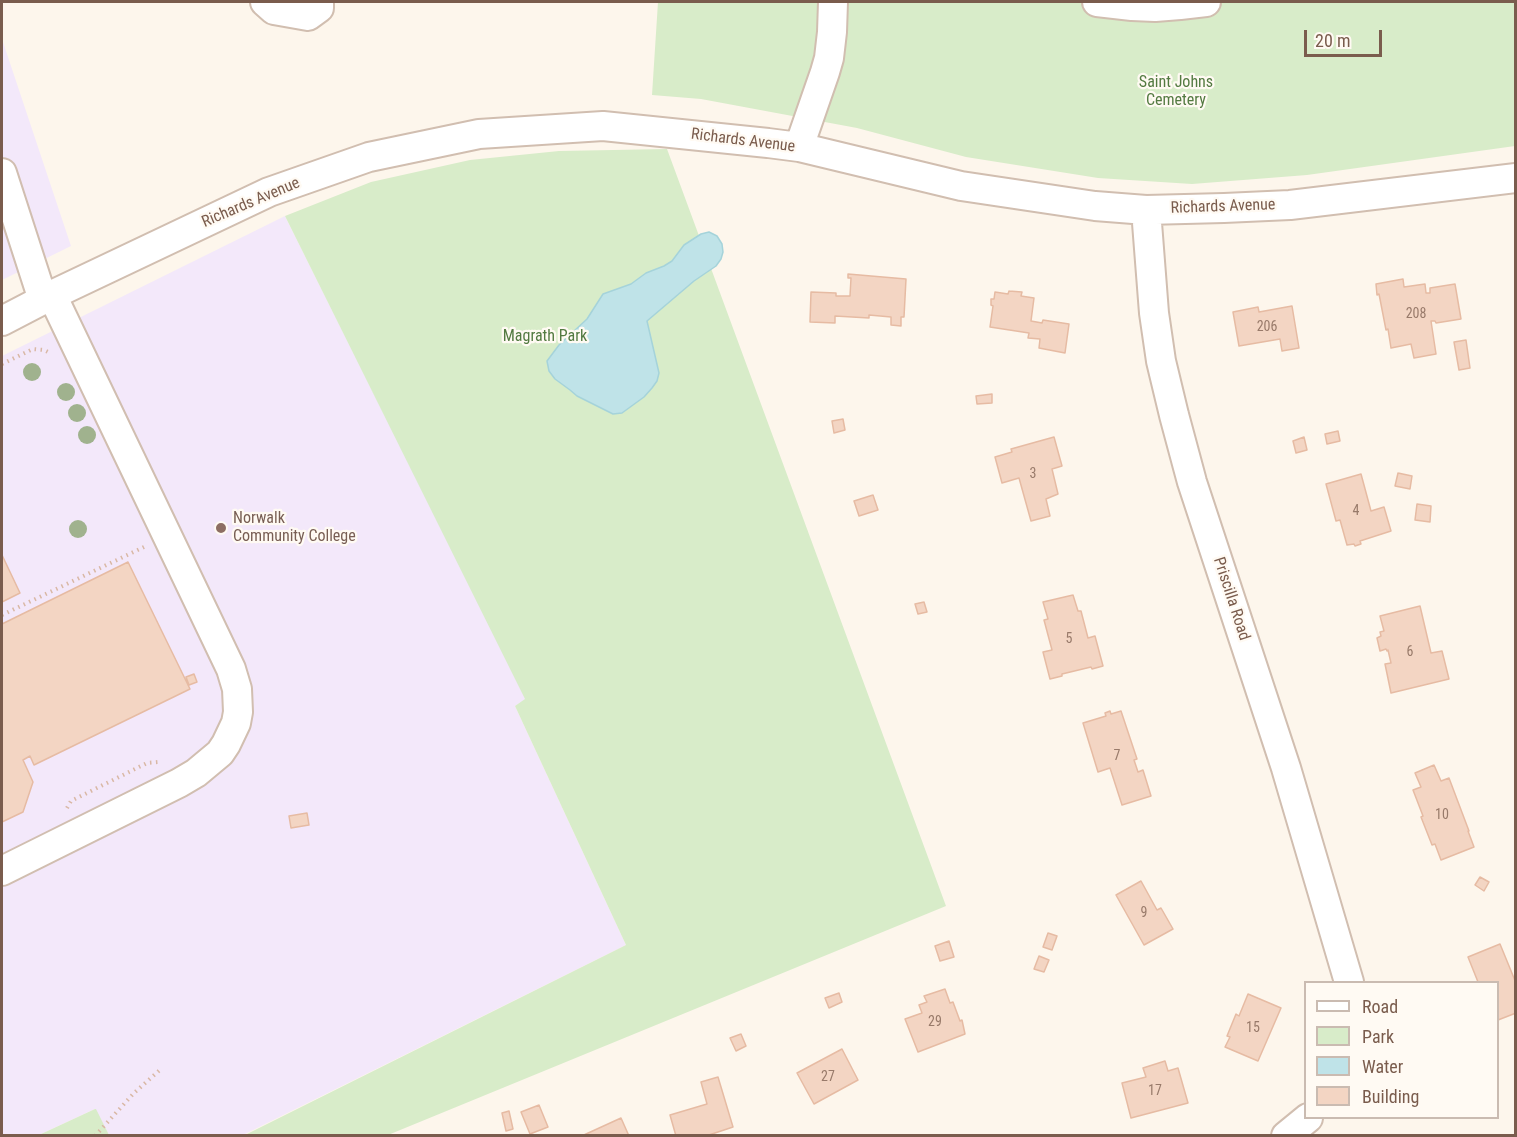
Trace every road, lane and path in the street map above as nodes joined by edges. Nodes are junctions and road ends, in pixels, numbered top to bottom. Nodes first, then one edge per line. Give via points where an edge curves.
1 (265, 2) edge
2 (319, 2) edge
3 (833, 2) edge
4 (1097, 2) edge
5 (1206, 2) edge
6 (799, 147) junction
7 (2, 173) edge
8 (1515, 178) edge
9 (1146, 210) junction
10 (47, 297) junction
11 (2, 321) edge
12 (54, 357) dead end
13 (2, 364) edge
14 (149, 545) dead end
15 (2, 615) edge
16 (166, 760) dead end
17 (66, 811) dead end
18 (2, 871) edge
19 (1349, 981) edge
20 (162, 1068) dead end
21 (1307, 1119) edge
22 (95, 1136) edge
23 (1286, 1136) edge

1 - 2 street via 274,10 308,16 319,8
3 - 6 street via 829,58
4 - 5 street via 1155,7
6 - 9 street, Richards Avenue via 961,186
6 - 10 street, Richards Avenue via 603,126 479,134 369,157 269,192
7 - 10 street
8 - 9 street, Richards Avenue via 1290,205
9 - 19 street, Priscilla Road via 1154,313 1174,415
10 - 11 street, Richards Avenue
10 - 18 street via 204,612 231,669 238,700 236,723 226,744 196,772
12 - 13 path via 33,349
14 - 15 path
16 - 17 path via 147,763 71,801
20 - 22 path
21 - 23 street

